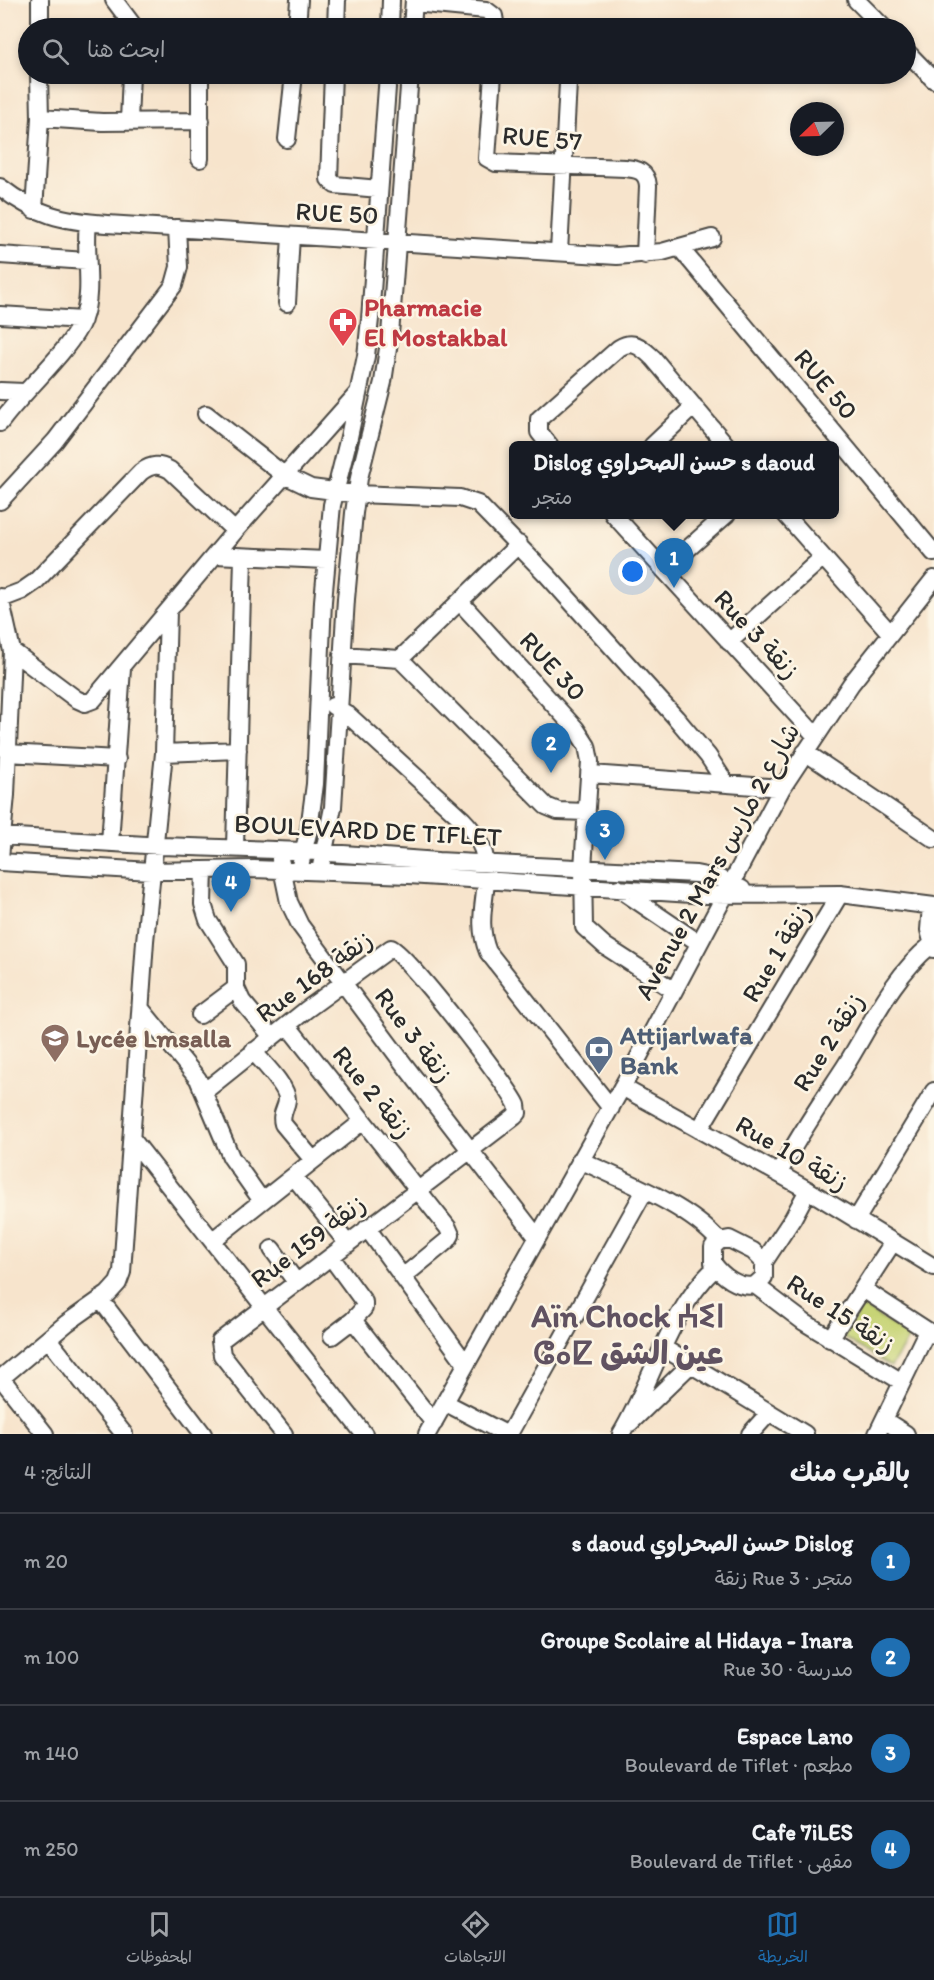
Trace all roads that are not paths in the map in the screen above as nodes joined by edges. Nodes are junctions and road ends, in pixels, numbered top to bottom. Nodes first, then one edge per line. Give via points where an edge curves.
1 (40, 0) edge
2 (114, 0) edge
3 (299, 0) edge
4 (337, 0) edge
5 (391, 0) edge
6 (856, 0) edge
7 (414, 2) edge
8 (40, 18) edge
9 (128, 18) edge
10 (298, 18) edge
11 (336, 18) edge
12 (390, 18) edge
13 (413, 18) edge
14 (481, 18) edge
15 (874, 18) edge
16 (916, 61) edge
17 (934, 80) edge
18 (39, 84) edge
19 (131, 84) edge
20 (200, 84) edge
21 (293, 84) edge
22 (333, 84) edge
23 (387, 84) edge
24 (409, 84) edge
25 (492, 84) edge
26 (568, 84) edge
27 (40, 118) junction
28 (129, 121) junction
29 (201, 121) junction
30 (287, 139) dead end
31 (200, 159) dead end
32 (561, 167) junction
33 (0, 187) edge
34 (379, 189) junction
35 (34, 210) junction
36 (88, 223) junction
37 (177, 228) junction
38 (291, 236) junction
39 (712, 238) dead end
40 (376, 240) junction
41 (398, 242) junction
42 (680, 248) junction
43 (559, 252) junction
44 (0, 255) edge
45 (645, 255) junction
46 (86, 261) junction
47 (287, 303) dead end
48 (0, 315) edge
49 (83, 320) junction
50 (0, 391) edge
51 (24, 392) junction
52 (358, 393) junction
53 (694, 406) junction
54 (207, 414) dead end
55 (0, 423) edge
56 (546, 441) edge
57 (657, 441) edge
58 (723, 441) edge
59 (284, 475) junction
60 (334, 492) junction
61 (357, 494) junction
62 (0, 501) edge
63 (618, 519) edge
64 (721, 519) edge
65 (789, 519) edge
66 (236, 531) junction
67 (519, 544) junction
68 (934, 553) edge
69 (215, 555) junction
70 (243, 558) junction
71 (822, 558) junction
72 (326, 560) junction
73 (664, 570) junction
74 (934, 579) edge
75 (0, 598) edge
76 (460, 602) junction
77 (168, 611) junction
78 (890, 633) junction
79 (729, 642) junction
80 (12, 651) junction
81 (342, 655) junction
82 (400, 659) junction
83 (122, 668) junction
84 (318, 703) junction
85 (339, 707) junction
86 (4, 734) edge
87 (815, 735) junction
88 (238, 750) junction
89 (804, 752) junction
90 (7, 753) junction
91 (164, 753) junction
92 (117, 759) junction
93 (591, 774) junction
94 (725, 782) junction
95 (782, 788) junction
96 (587, 812) junction
97 (1, 836) edge
98 (934, 839) edge
99 (110, 843) junction
100 (154, 846) junction
101 (235, 847) junction
102 (279, 850) junction
103 (303, 850) junction
104 (325, 852) junction
105 (0, 860) edge
106 (583, 868) junction
107 (204, 870) junction
108 (281, 870) junction
109 (299, 870) junction
110 (151, 871) junction
111 (320, 871) junction
112 (487, 871) junction
113 (582, 885) junction
114 (617, 888) junction
115 (729, 889) junction
116 (840, 894) junction
117 (933, 906) edge
118 (699, 943) junction
119 (933, 947) edge
120 (343, 983) junction
121 (236, 988) junction
122 (673, 990) junction
123 (142, 1010) junction
124 (200, 1015) dead end
125 (287, 1024) junction
126 (272, 1037) junction
127 (253, 1052) junction
128 (622, 1087) junction
129 (205, 1091) junction
130 (934, 1091) edge
131 (611, 1108) junction
132 (518, 1113) joint
133 (363, 1121) junction
134 (699, 1130) junction
135 (132, 1139) junction
136 (470, 1152) junction
137 (313, 1160) junction
138 (580, 1160) junction
139 (779, 1173) junction
140 (294, 1177) junction
141 (808, 1190) junction
142 (419, 1191) junction
143 (644, 1192) junction
144 (262, 1201) junction
145 (856, 1220) junction
146 (367, 1228) junction
147 (537, 1237) junction
148 (213, 1240) junction
149 (719, 1241) junction
150 (893, 1242) junction
151 (348, 1244) junction
152 (272, 1249) dead end
153 (331, 1257) junction
154 (764, 1262) junction
155 (934, 1265) edge
156 (716, 1267) junction
157 (404, 1276) junction
158 (296, 1282) junction
159 (755, 1285) junction
160 (863, 1289) junction
161 (100, 1299) junction
162 (265, 1305) junction
163 (353, 1320) junction
164 (931, 1333) edge
165 (332, 1336) dead end
166 (48, 1339) junction
167 (830, 1339) junction
168 (662, 1347) junction
169 (466, 1364) junction
170 (690, 1365) junction
171 (0, 1379) edge
172 (902, 1382) junction
173 (446, 1403) junction
174 (769, 1413) junction
175 (880, 1427) edge
176 (431, 1428) edge
177 (624, 1430) edge
178 (45, 1434) edge
179 (124, 1434) edge
180 (203, 1434) edge
181 (284, 1434) edge
182 (364, 1434) edge
183 (507, 1434) edge
184 (750, 1434) edge
185 (805, 1434) edge
186 (906, 1434) edge

1 - 8 street
2 - 9 street
3 - 10 street
4 - 11 street
5 - 12 street
6 - 15 street
7 - 13 street
7 - 14 street
16 - 17 street
18 - 27 street
19 - 28 street
20 - 29 street
21 - 30 street
22 - 34 street via 329,179 335,185
23 - 34 street
24 - 41 street
25 - 32 street, RUE 57 via 487,158 496,163
26 - 32 street
27 - 28 street
27 - 35 street
28 - 29 street
29 - 31 street
32 - 43 street
32 - 45 street, RUE 57 via 642,172 648,186
33 - 35 street, RUE 50
34 - 40 street
35 - 36 street, RUE 50
36 - 37 street, RUE 50
36 - 46 street
37 - 38 street, RUE 50
37 - 62 street via 179,267 174,285 55,441
38 - 40 street, RUE 50
38 - 47 street
39 - 42 street, RUE 50
40 - 41 street, RUE 50
40 - 52 street via 367,347
41 - 43 street, RUE 50
41 - 61 street via 383,382
42 - 45 street, RUE 50
42 - 68 street, RUE 50
43 - 45 street, RUE 50
44 - 46 street
46 - 49 street via 88,290
48 - 49 street
49 - 51 street
50 - 51 street
51 - 55 street
52 - 59 street
52 - 60 street
53 - 56 street via 653,358 631,343 609,356 537,423
53 - 57 street
53 - 58 street
54 - 59 street
59 - 60 street via 310,488
59 - 66 street
60 - 61 street
60 - 72 street
61 - 67 street via 470,500
61 - 81 street
63 - 73 street, Rue 3 زنقة
64 - 73 street
65 - 71 street
66 - 69 street
66 - 75 street via 170,470 152,466 129,483 35,582
67 - 76 street
67 - 94 street via 690,733
69 - 70 street
69 - 77 street
70 - 72 street
70 - 88 street
71 - 78 street
71 - 79 street
72 - 84 street
73 - 79 street, Rue 3 زنقة
74 - 78 street, Avenue 2 Mars شارع 2 مارس
75 - 80 street
76 - 82 street
76 - 93 street, RUE 30 via 576,729 587,746
77 - 83 street
77 - 91 street
78 - 87 street, Avenue 2 Mars شارع 2 مارس
79 - 87 street, Rue 3 زنقة
80 - 83 street via 85,703
80 - 86 street
81 - 82 street
81 - 85 street
82 - 96 street via 543,804 558,811
83 - 92 street
84 - 85 street
84 - 103 street via 314,795
85 - 104 street via 333,807
85 - 112 street via 472,829 481,843
86 - 90 street
87 - 89 street, Avenue 2 Mars شارع 2 مارس
88 - 91 street
88 - 101 street
89 - 95 street, Avenue 2 Mars شارع 2 مارس
89 - 98 street
90 - 92 street
90 - 97 street
91 - 100 street
92 - 99 street
93 - 94 street
93 - 96 street, RUE 30
94 - 95 street
95 - 115 street, Avenue 2 Mars شارع 2 مارس
96 - 106 street, RUE 30
97 - 99 street, BOULEVARD DE TIFLET
97 - 105 street
99 - 100 street, BOULEVARD DE TIFLET
100 - 101 street, BOULEVARD DE TIFLET
100 - 110 street
101 - 102 street, BOULEVARD DE TIFLET
102 - 103 street, BOULEVARD DE TIFLET
102 - 108 street, Rue 3 زنقة
103 - 104 street, BOULEVARD DE TIFLET
103 - 109 street
104 - 111 street
104 - 112 street, BOULEVARD DE TIFLET
105 - 110 street, BOULEVARD DE TIFLET
106 - 112 street, BOULEVARD DE TIFLET
106 - 113 street, RUE 30
106 - 115 street, BOULEVARD DE TIFLET via 696,874
107 - 108 street, BOULEVARD DE TIFLET
107 - 110 street, BOULEVARD DE TIFLET
107 - 121 street via 205,913 236,964
108 - 109 street, BOULEVARD DE TIFLET
108 - 120 street, Rue 3 زنقة via 294,913
109 - 111 street, BOULEVARD DE TIFLET
110 - 123 street
111 - 112 street, BOULEVARD DE TIFLET
112 - 113 street, BOULEVARD DE TIFLET
112 - 131 street via 484,934 488,952
113 - 114 street, BOULEVARD DE TIFLET
113 - 122 street, RUE 30 via 583,923 588,932
114 - 115 street, BOULEVARD DE TIFLET
114 - 118 street
115 - 116 street via 748,893
115 - 118 street, Avenue 2 Mars شارع 2 مارس
116 - 117 street
116 - 134 street, Rue 1 زنقة
117 - 119 street via 929,930
118 - 122 street, Avenue 2 Mars شارع 2 مارس
119 - 139 street, Rue 2 زنقة via 909,965 895,983
120 - 125 street, Rue 168 زنقة
120 - 132 street, Rue 168 زنقة via 384,951 397,951 424,980 513,1097
120 - 136 street, Rue 3 زنقة
121 - 124 street
121 - 126 street
122 - 128 street, Avenue 2 Mars شارع 2 مارس
123 - 129 street
123 - 135 street
125 - 126 street, Rue 168 زنقة
125 - 133 street, Rue 2 زنقة
126 - 127 street, Rue 168 زنقة
127 - 129 street, Rue 168 زنقة
127 - 137 street via 285,1091 283,1124
128 - 131 street, Avenue 2 Mars شارع 2 مارس
128 - 134 street, Rue 10 زنقة
129 - 144 street via 231,1157
130 - 145 street
131 - 138 street, Avenue 2 Mars شارع 2 مارس
132 - 136 street, Rue 159 زنقة
133 - 137 street
133 - 142 street, Rue 2 زنقة
134 - 139 street, Rue 10 زنقة
135 - 148 street
135 - 161 street via 122,1272 114,1288
136 - 142 street, Rue 159 زنقة
136 - 147 street, Rue 3 زنقة
137 - 140 street
138 - 143 street
138 - 147 street, Avenue 2 Mars شارع 2 مارس
139 - 141 street, Rue 10 زنقة
140 - 144 street
140 - 151 street
141 - 145 street, Rue 10 زنقة
141 - 154 street
142 - 146 street, Rue 159 زنقة
142 - 157 street, Rue 2 زنقة via 450,1235
143 - 149 street via 694,1218
143 - 183 street
144 - 148 street
145 - 150 street, Rue 10 زنقة
146 - 151 street, Rue 159 زنقة
146 - 157 street
147 - 169 street, Avenue 2 Mars شارع 2 مارس
148 - 162 street
149 - 154 street via 735,1241
149 - 156 street via 711,1252
150 - 155 street, Rue 10 زنقة
150 - 160 street
151 - 153 street, Rue 159 زنقة
152 - 158 street
153 - 158 street, Rue 159 زنقة
153 - 163 street via 364,1302 364,1308
154 - 159 street via 764,1276
156 - 159 street via 743,1286
156 - 168 street via 696,1287
157 - 169 street
158 - 162 street, Rue 159 زنقة
159 - 167 street, Rue 15 زنقة
160 - 164 street
160 - 167 street
161 - 166 street
161 - 180 street
162 - 181 street, Rue 159 زنقة via 225,1336 219,1347
162 - 182 street
163 - 165 street
163 - 176 street
164 - 172 street
166 - 171 street
166 - 179 street
167 - 172 street, Rue 15 زنقة
168 - 170 street
168 - 177 street
169 - 173 street, Avenue 2 Mars شارع 2 مارس
170 - 174 street
170 - 177 street
171 - 178 street
172 - 175 street
173 - 176 street, Avenue 2 Mars شارع 2 مارس
173 - 183 street
174 - 184 street
174 - 185 street
175 - 186 street

